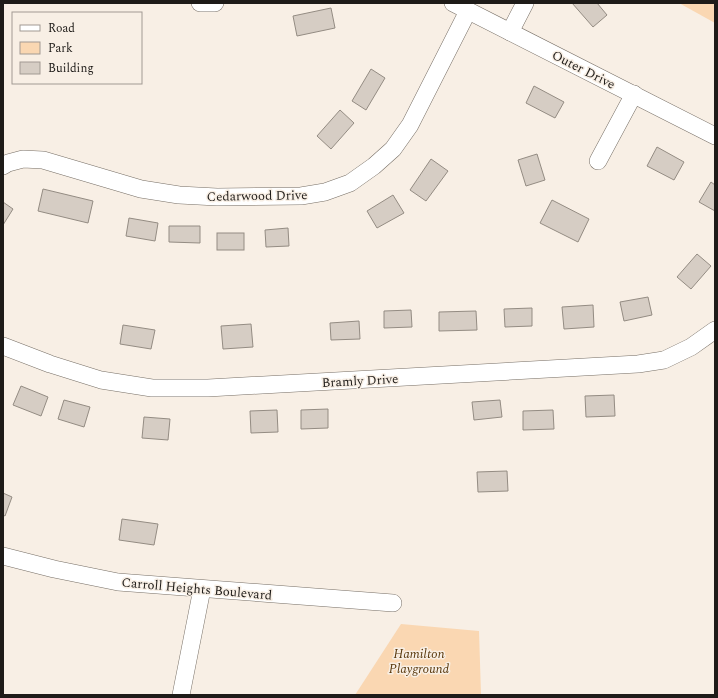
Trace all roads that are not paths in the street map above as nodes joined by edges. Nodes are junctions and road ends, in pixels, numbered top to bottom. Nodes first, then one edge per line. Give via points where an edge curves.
1 (200, 3) edge
2 (215, 3) edge
3 (525, 3) edge
4 (460, 7) edge
5 (510, 32) junction
6 (634, 94) junction
7 (715, 136) edge
8 (598, 161) dead end
9 (3, 166) edge
10 (715, 330) edge
11 (3, 346) edge
12 (3, 556) edge
13 (202, 589) junction
14 (393, 603) dead end
15 (181, 695) edge

1 - 2 street
3 - 5 street
4 - 5 street, Outer Drive
4 - 9 street, Cedarwood Drive via 410,125 393,149 350,183 325,192 301,196 179,195 141,189 43,160 23,159
5 - 6 street, Outer Drive
6 - 7 street, Outer Drive
6 - 8 street
10 - 11 street, Bramly Drive via 664,360 638,364 208,388 152,388 101,380
12 - 13 street, Carroll Heights Boulevard via 118,582
13 - 14 street, Carroll Heights Boulevard
13 - 15 street

